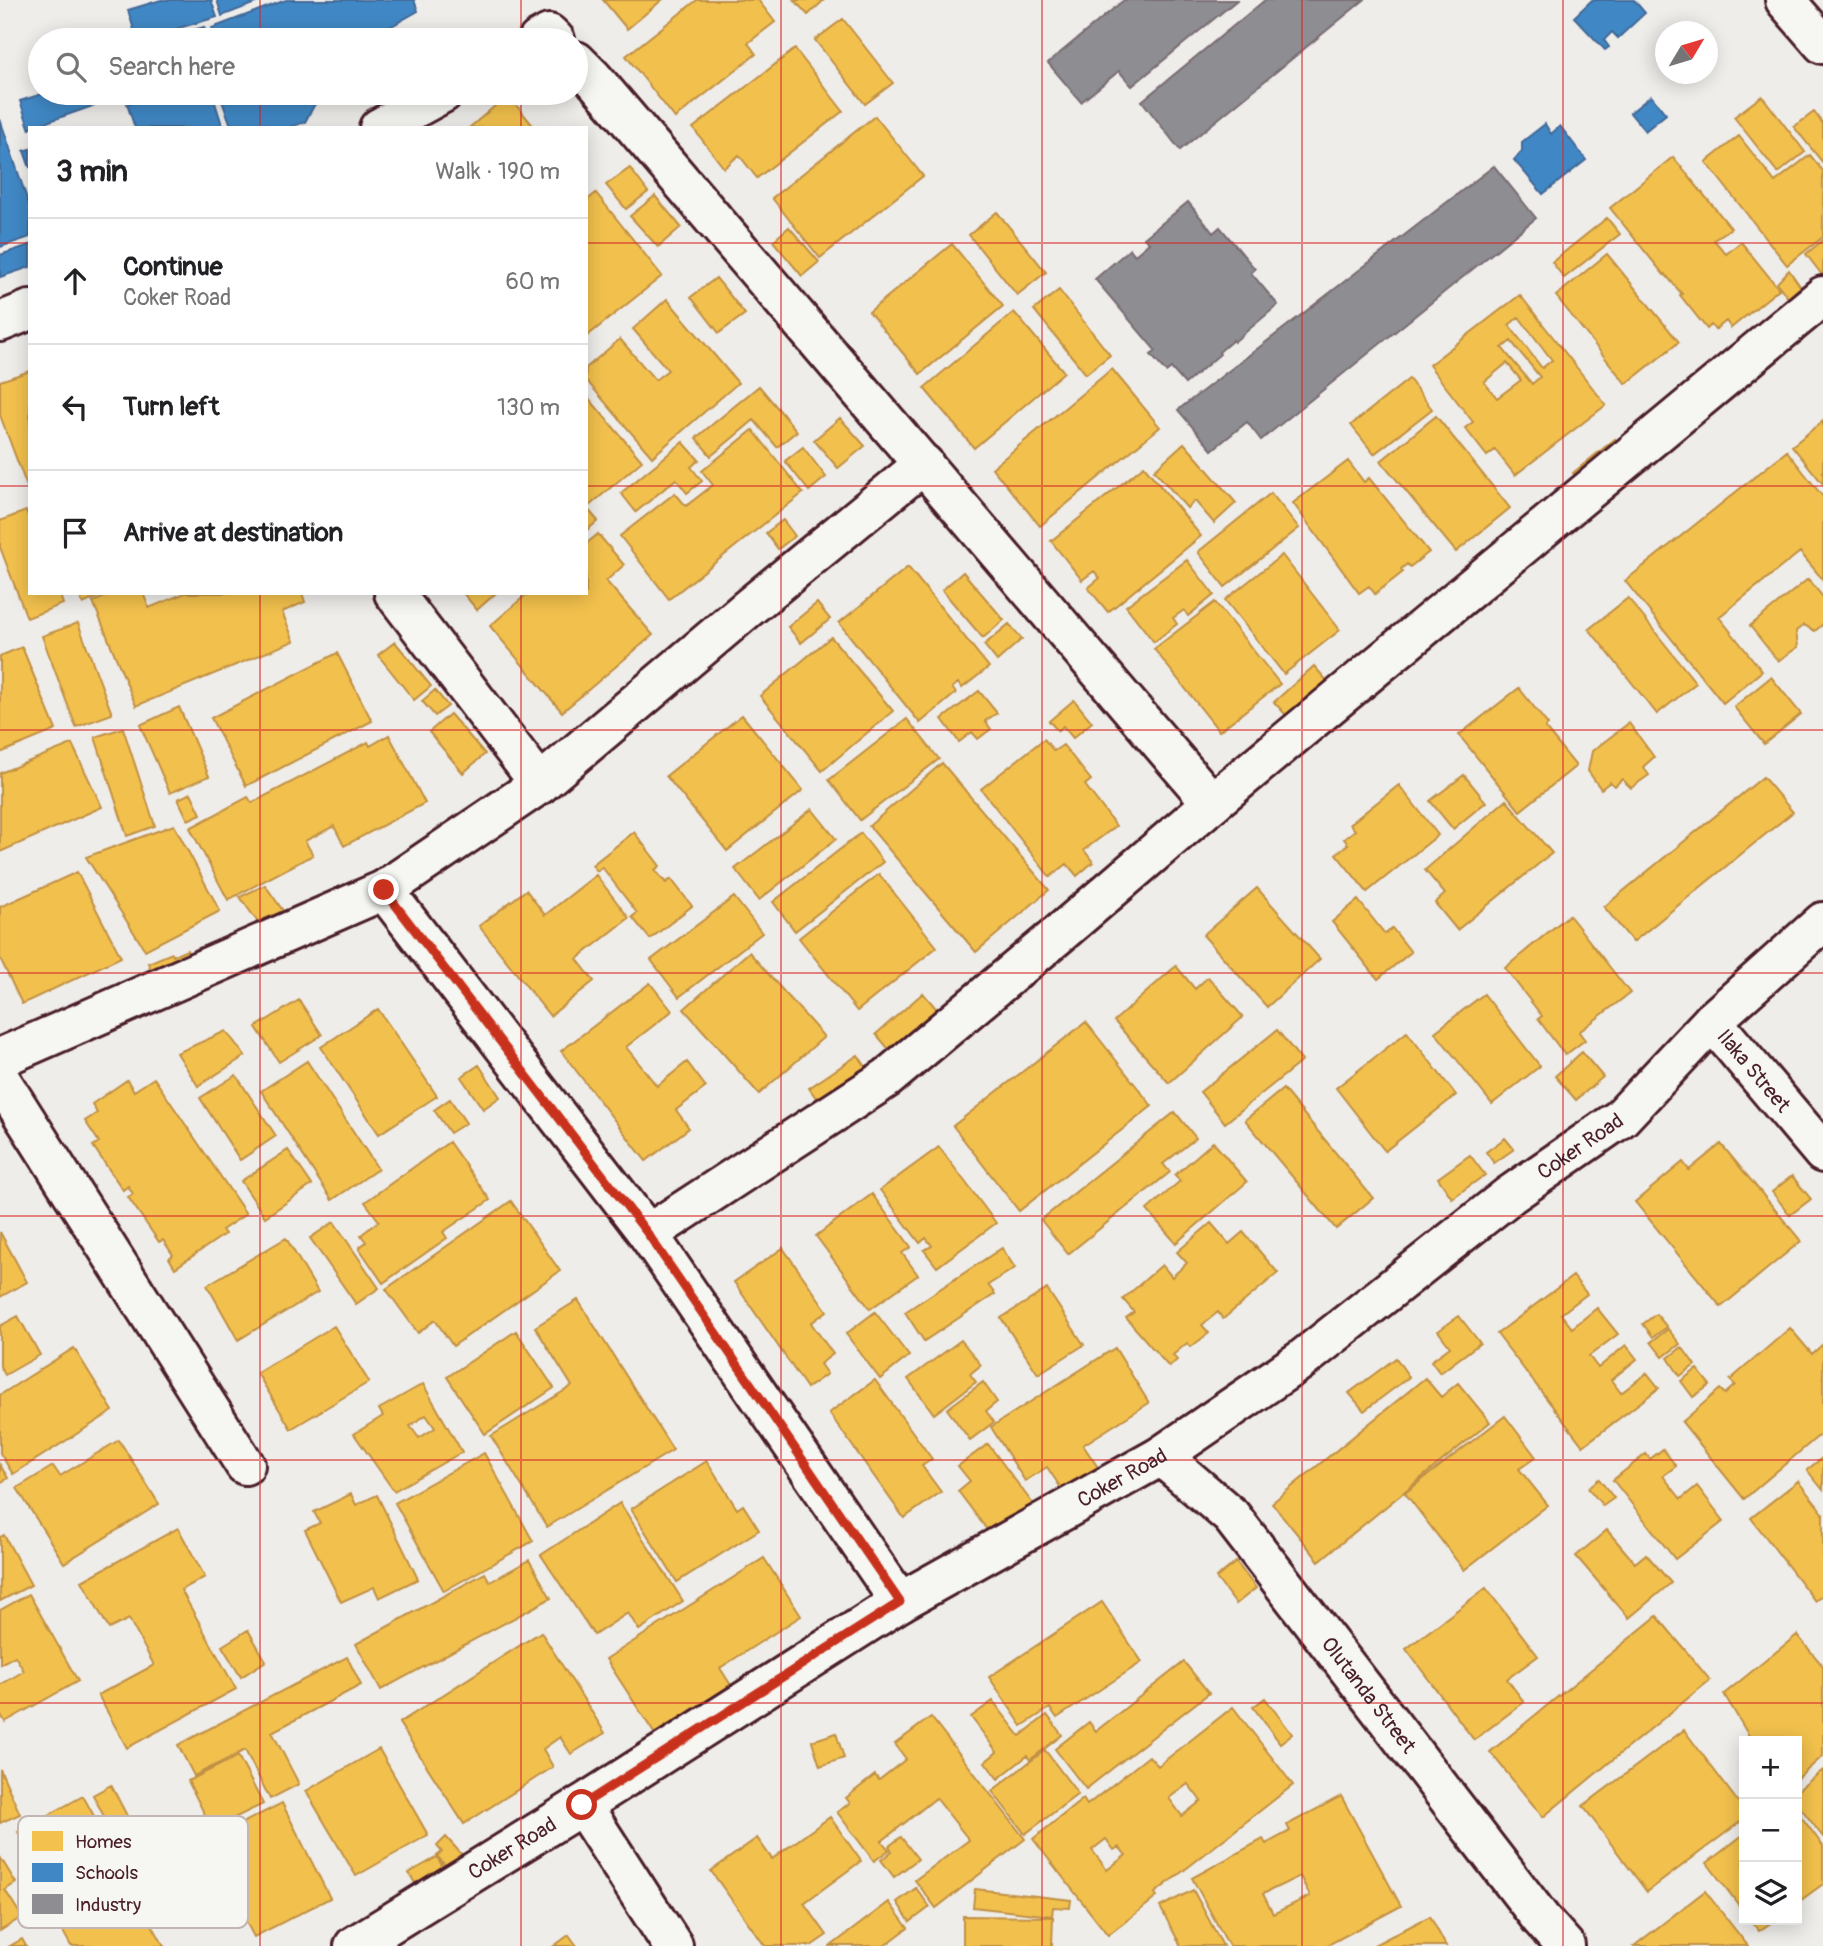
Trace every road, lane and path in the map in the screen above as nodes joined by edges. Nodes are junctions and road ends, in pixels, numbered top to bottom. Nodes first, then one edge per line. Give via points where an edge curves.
1 (1786, 0) edge
2 (1823, 44) edge
3 (588, 74) edge
4 (421, 105) edge
5 (383, 126) edge
6 (1823, 296) edge
7 (28, 311) edge
8 (0, 322) edge
9 (924, 464) junction
10 (396, 595) edge
11 (540, 784) junction
12 (1212, 803) junction
13 (384, 890) junction
14 (1823, 922) edge
15 (1712, 1021) junction
16 (0, 1058) edge
17 (0, 1079) edge
18 (1823, 1153) edge
19 (648, 1234) junction
20 (1161, 1456) junction
21 (245, 1465) dead end
22 (900, 1602) junction
23 (582, 1805) junction
24 (354, 1946) edge
25 (673, 1946) edge
26 (1565, 1946) edge

1 - 2 street
3 - 9 street
4 - 5 street
6 - 12 street
7 - 8 street
9 - 11 street
9 - 12 street
10 - 11 street
11 - 13 street
12 - 19 street via 887,1078
13 - 16 street
13 - 19 street
14 - 15 street, Coker Road
15 - 18 street, Ilaka Street
15 - 20 street, Coker Road via 1621,1118 1510,1195 1300,1361
17 - 21 street
19 - 22 street
20 - 22 street, Coker Road
20 - 26 street, Olutanda Street via 1231,1516
22 - 23 street, Coker Road
23 - 24 street, Coker Road
23 - 25 street

